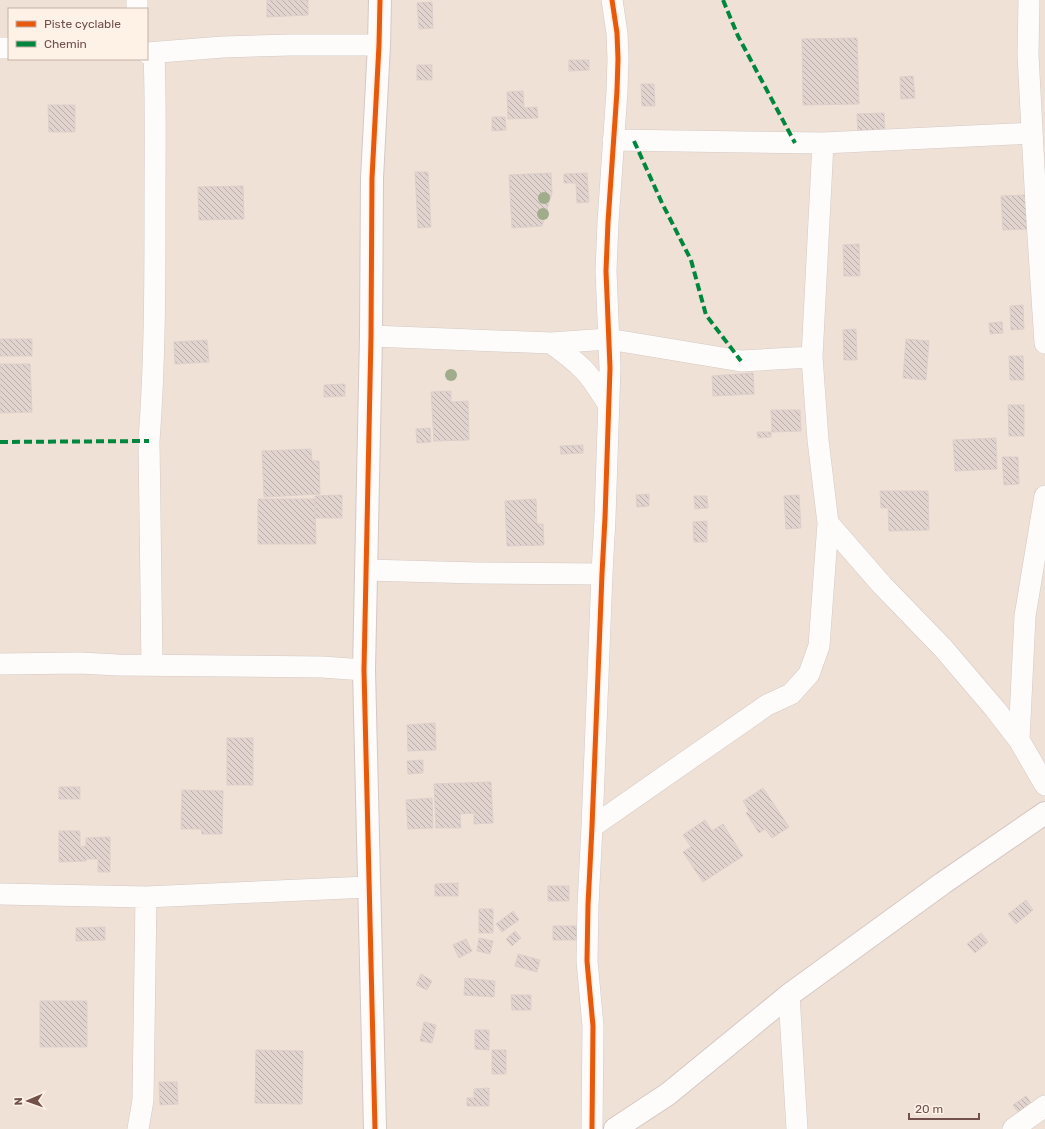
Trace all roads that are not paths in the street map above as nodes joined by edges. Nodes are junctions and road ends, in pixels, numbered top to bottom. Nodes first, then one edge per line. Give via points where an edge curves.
1 (380, 0) edge
2 (612, 0) edge
3 (1029, 0) edge
4 (379, 45) junction
5 (151, 53) edge
6 (1032, 133) junction
7 (613, 140) junction
8 (823, 143) junction
9 (371, 336) junction
10 (608, 339) junction
11 (552, 343) junction
12 (1045, 343) edge
13 (812, 357) junction
14 (608, 404) junction
15 (1045, 496) edge
16 (828, 523) junction
17 (366, 570) junction
18 (602, 574) junction
19 (0, 664) edge
20 (152, 665) junction
21 (364, 670) junction
22 (1019, 740) junction
23 (1045, 786) edge
24 (1045, 813) edge
25 (592, 827) junction
26 (368, 887) junction
27 (0, 894) edge
28 (146, 897) junction
29 (789, 995) junction
30 (1045, 1106) edge
31 (138, 1129) edge
32 (375, 1129) edge
33 (592, 1129) edge
34 (615, 1129) edge
35 (798, 1129) edge
36 (1013, 1129) edge

1 - 4 street
2 - 7 street via 618,59
3 - 6 street via 1028,55
4 - 5 street via 290,45
4 - 9 street via 372,178
5 - 20 street via 156,89 155,278 149,441
6 - 8 street
6 - 12 street
7 - 8 street
7 - 10 street via 606,271
8 - 13 street
9 - 11 street
9 - 17 street
10 - 11 street
10 - 13 street via 741,361
10 - 14 street
11 - 14 street via 582,368
13 - 16 street
14 - 18 street
15 - 22 street via 1025,616
16 - 22 street via 882,585 943,648
16 - 25 street via 818,646 809,674 791,694 767,705
17 - 18 street
17 - 21 street
18 - 25 street
19 - 20 street
20 - 21 street via 322,667
21 - 26 street
22 - 23 street
24 - 29 street via 943,883
25 - 33 street via 586,961 594,1026
26 - 28 street
26 - 32 street
27 - 28 street
28 - 31 street via 143,1100
29 - 34 street via 668,1094
29 - 35 street
30 - 36 street

